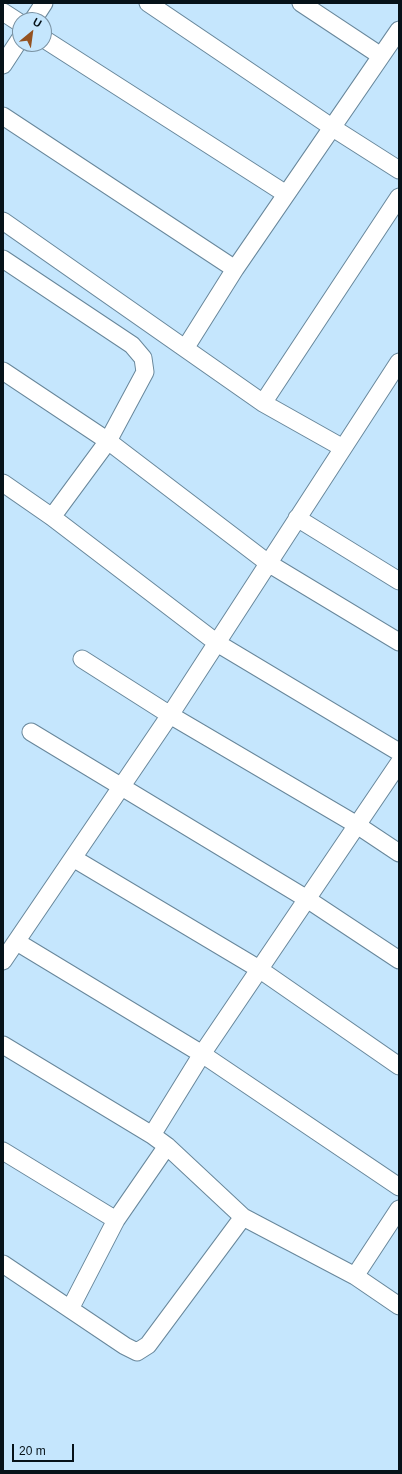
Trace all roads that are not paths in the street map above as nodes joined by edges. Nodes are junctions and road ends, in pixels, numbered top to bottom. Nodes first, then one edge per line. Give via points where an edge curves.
1 (44, 3) edge
2 (148, 3) edge
3 (301, 3) edge
4 (3, 12) edge
5 (38, 12) edge
6 (12, 18) edge
7 (399, 30) edge
8 (52, 44) edge
9 (12, 51) edge
10 (381, 56) junction
11 (3, 65) edge
12 (3, 116) edge
13 (332, 128) junction
14 (399, 170) edge
15 (286, 194) junction
16 (399, 197) edge
17 (3, 221) edge
18 (3, 259) edge
19 (235, 269) junction
20 (186, 347) junction
21 (399, 362) edge
22 (3, 371) edge
23 (263, 403) junction
24 (108, 441) junction
25 (343, 448) junction
26 (3, 483) edge
27 (52, 517) junction
28 (297, 518) junction
29 (268, 563) junction
30 (399, 582) edge
31 (399, 642) edge
32 (217, 643) junction
33 (82, 659) dead end
34 (170, 715) junction
35 (30, 732) dead end
36 (399, 752) edge
37 (399, 764) edge
38 (121, 786) junction
39 (358, 825) junction
40 (399, 854) edge
41 (73, 858) junction
42 (307, 899) junction
43 (17, 942) junction
44 (399, 960) edge
45 (3, 961) edge
46 (259, 969) junction
47 (3, 1045) edge
48 (202, 1054) junction
49 (399, 1066) edge
50 (152, 1135) junction
51 (167, 1146) junction
52 (3, 1151) edge
53 (399, 1187) edge
54 (399, 1210) edge
55 (243, 1217) junction
56 (116, 1220) junction
57 (3, 1264) edge
58 (355, 1276) junction
59 (399, 1306) edge
60 (70, 1309) junction

1 - 5 street
2 - 13 street
3 - 10 street
4 - 6 street
7 - 10 street
8 - 15 street
9 - 11 street
10 - 13 street
12 - 19 street
13 - 14 street
13 - 15 street
15 - 19 street
16 - 23 street
17 - 20 street
18 - 24 street via 132,345 143,358 145,372
19 - 20 street
20 - 23 street
21 - 25 street
22 - 24 street
23 - 25 street
24 - 27 street
24 - 29 street
25 - 28 street
26 - 27 street
27 - 32 street
28 - 29 street
28 - 30 street
29 - 31 street
29 - 32 street
32 - 34 street
32 - 36 street
33 - 34 street
34 - 38 street
34 - 39 street
35 - 38 street
37 - 39 street
38 - 41 street
38 - 42 street
39 - 40 street
39 - 42 street
41 - 43 street
41 - 46 street
42 - 44 street
42 - 46 street
43 - 45 street
43 - 48 street
46 - 48 street
46 - 49 street
47 - 50 street
48 - 50 street
48 - 53 street
50 - 51 street
51 - 55 street
51 - 56 street
52 - 56 street
54 - 58 street
55 - 58 street
55 - 60 street via 148,1345 137,1352
56 - 60 street
57 - 60 street
58 - 59 street

